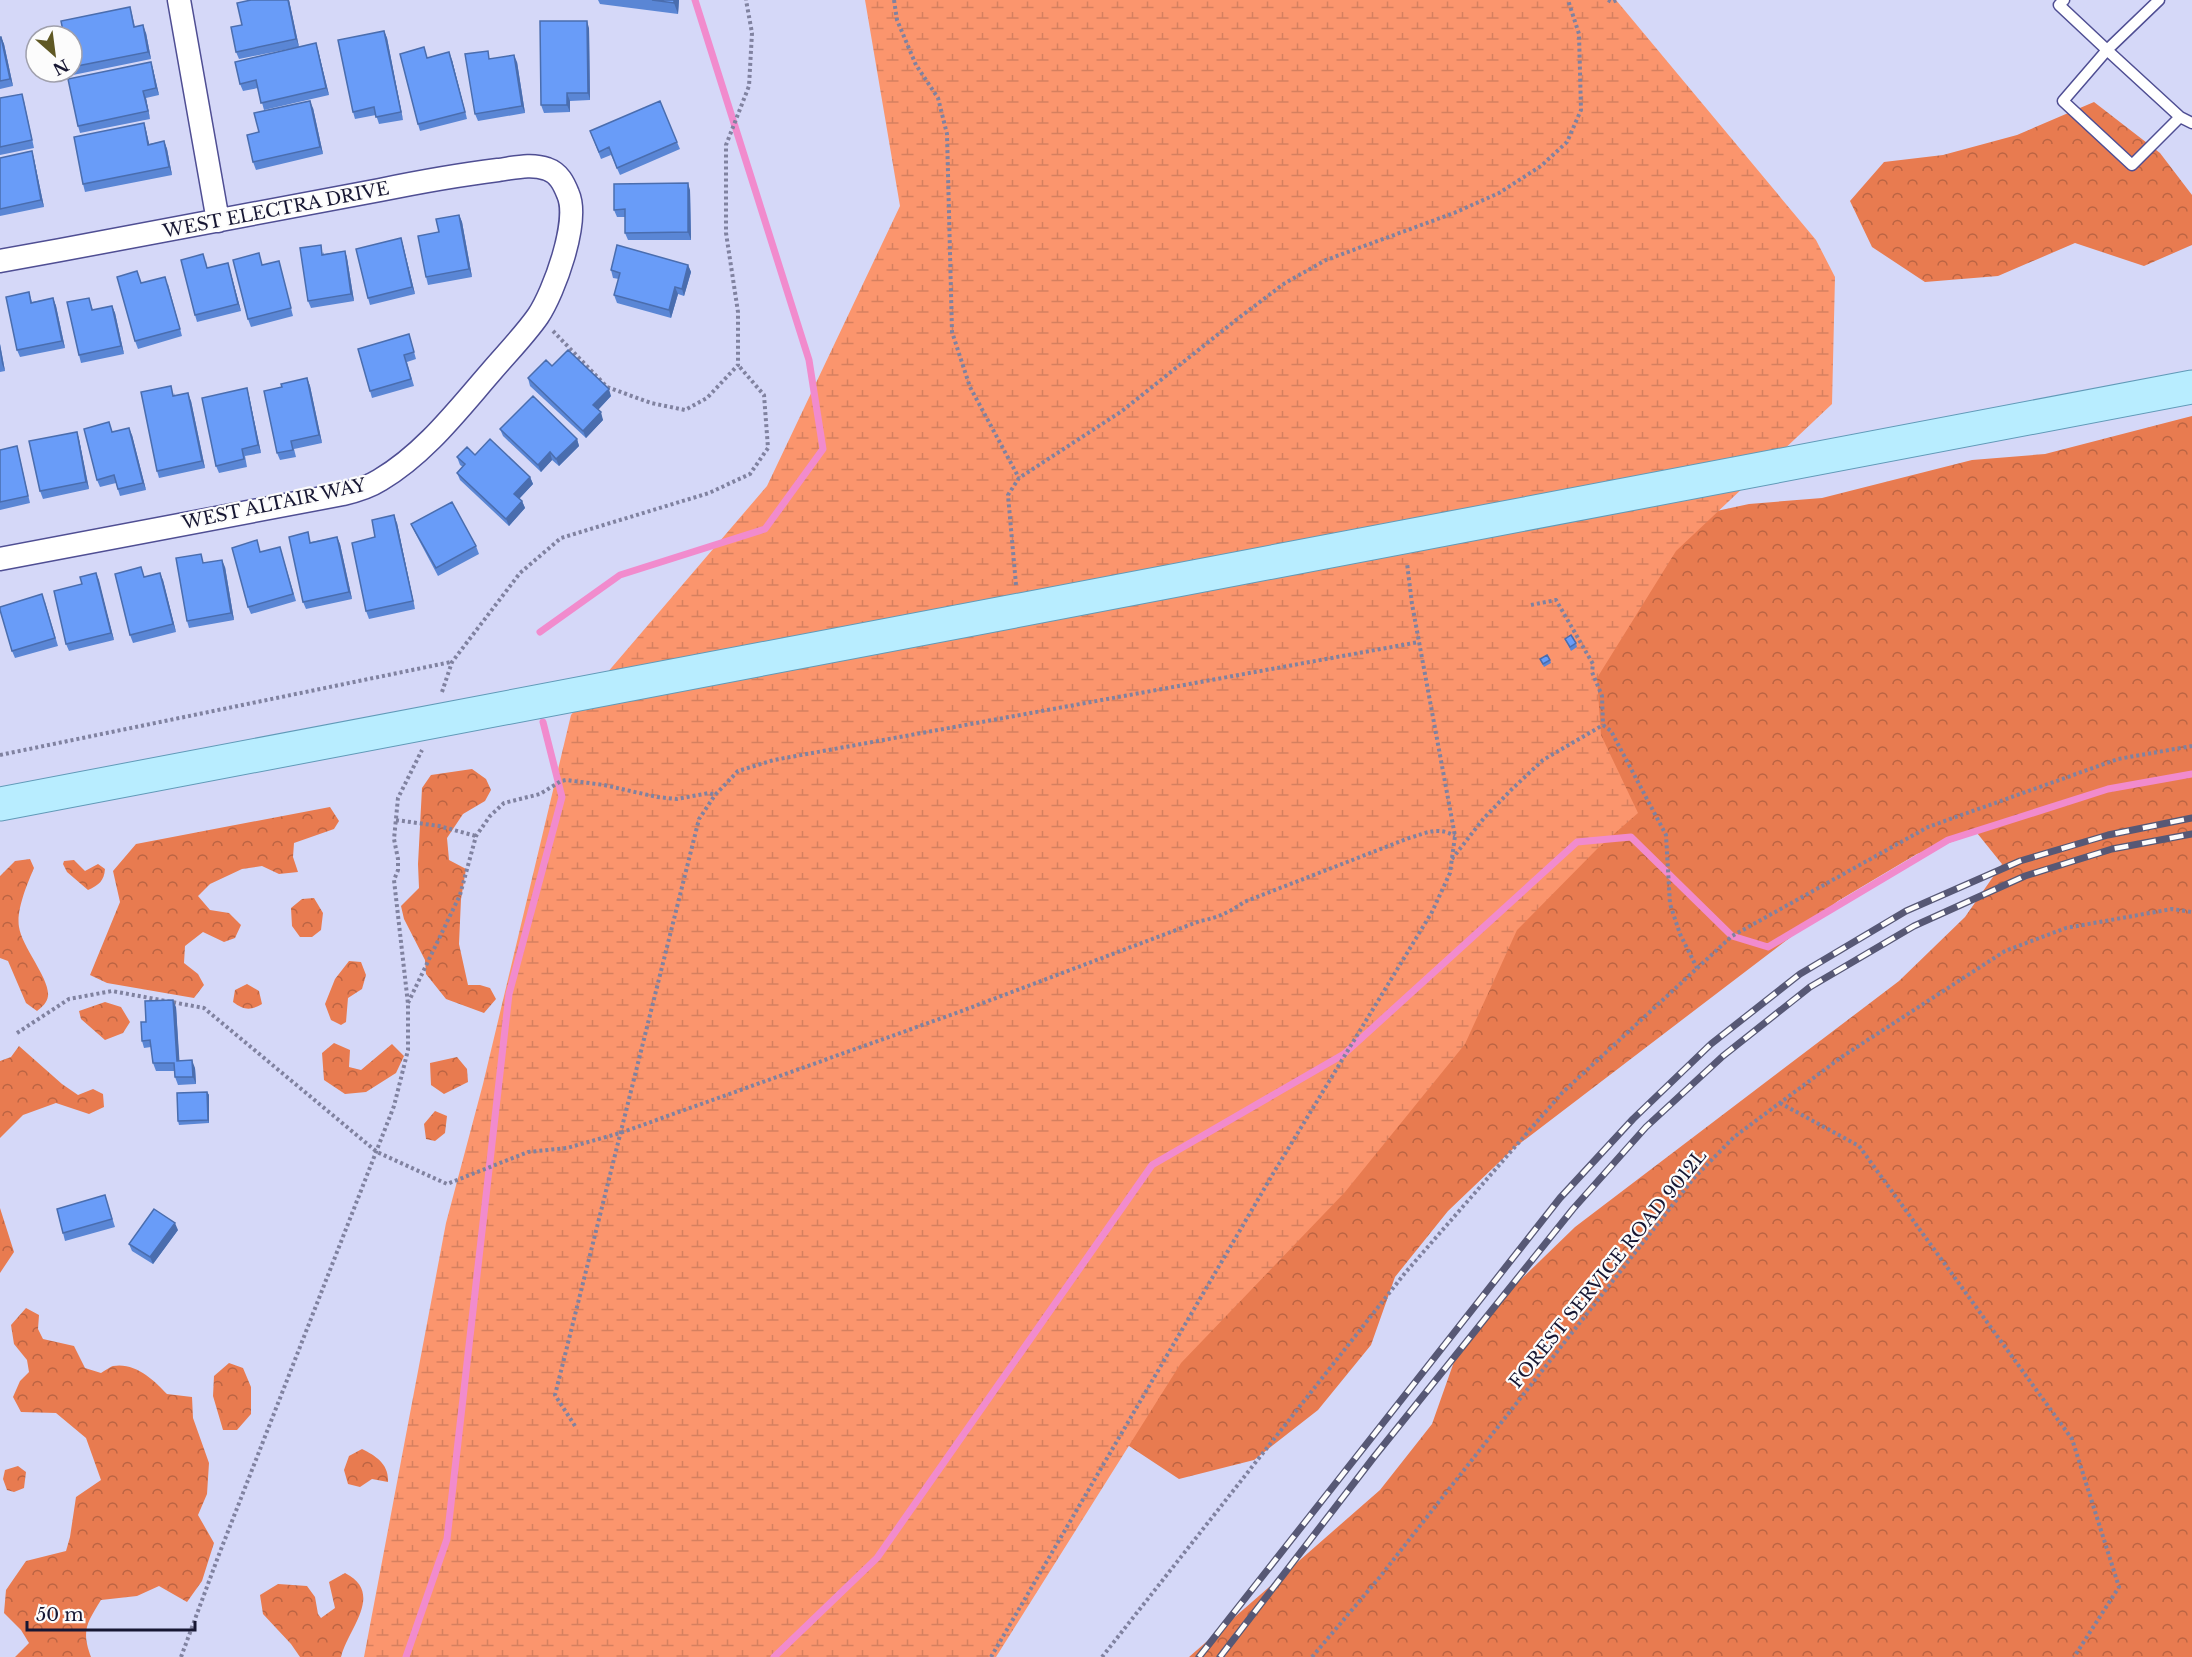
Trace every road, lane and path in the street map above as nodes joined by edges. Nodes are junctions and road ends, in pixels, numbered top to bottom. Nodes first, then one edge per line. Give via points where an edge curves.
1 (178, 0) edge
2 (746, 0) edge
3 (894, 0) edge
4 (1568, 0) edge
5 (1608, 0) edge
6 (1617, 0) edge
7 (2064, 0) edge
8 (2159, 0) edge
9 (2107, 50) junction
10 (2180, 117) junction
11 (2192, 123) edge
12 (552, 171) joint
13 (218, 221) junction
14 (0, 261) edge
15 (538, 316) junction
16 (738, 364) junction
17 (2192, 387) edge
18 (1019, 478) junction
19 (1404, 537) junction
20 (0, 559) edge
21 (1531, 605) dead end
22 (1018, 611) junction
23 (1419, 642) junction
24 (1603, 725) junction
25 (2192, 746) edge
26 (0, 755) edge
27 (420, 757) dead end
28 (715, 795) junction
29 (0, 804) edge
30 (396, 820) junction
31 (476, 836) junction
32 (1455, 836) junction
33 (1452, 860) junction
34 (2192, 912) edge
35 (1697, 968) junction
36 (408, 1004) junction
37 (17, 1033) dead end
38 (1780, 1103) junction
39 (621, 1133) junction
40 (377, 1152) junction
41 (574, 1426) dead end
42 (181, 1657) edge
43 (991, 1657) edge
44 (1102, 1657) edge
45 (1312, 1657) edge
46 (2074, 1657) edge

1 - 13 street
2 - 16 path via 752,33 749,86 726,145 726,233 738,312
3 - 18 path via 897,20 916,65 939,98 947,134 952,332 970,387
4 - 18 path via 1579,33 1581,110 1567,142 1540,166 1454,213 1326,260 1285,283 1122,411
5 - 6 path
7 - 9 lane via 2059,5
8 - 9 lane
9 - 10 lane
9 - 10 lane via 2063,101 2132,165
10 - 11 lane
12 - 13 street, WEST ELECTRA DRIVE via 528,166 472,173
12 - 15 street, WEST ALTAIR WAY via 565,187 573,213 555,281
13 - 14 street, WEST ELECTRA DRIVE
15 - 16 path via 607,387 651,403 685,410 707,398
15 - 20 street, WEST ALTAIR WAY via 437,432 400,466 366,487
16 - 26 path via 764,395 768,448 750,474 709,493 561,538 520,573 452,662
17 - 19 main road
18 - 22 path via 1008,495
19 - 22 main road
19 - 23 path
21 - 24 path via 1556,600 1593,664 1592,672 1602,696
22 - 29 main road
23 - 28 path via 774,760 738,771
23 - 32 path
24 - 33 path via 1543,760 1484,819
24 - 35 path via 1611,731 1666,835 1670,904
25 - 35 path via 2118,759 1928,827 1732,936
27 - 30 path via 398,798
28 - 31 path via 677,799 561,781 540,794 504,803
28 - 39 path via 699,819
30 - 31 path
30 - 36 path via 398,870 394,880
31 - 36 path via 460,895
32 - 33 path
32 - 39 path via 1444,830 1409,838 1244,902 1212,919
33 - 43 path via 1432,912 1274,1172
34 - 38 path, FOREST SERVICE ROAD 9012L via 2172,909 2066,928 2005,951 1843,1056
35 - 44 path via 1562,1093 1405,1273
36 - 40 path via 408,1050
37 - 40 path via 69,999 112,991 204,1008
38 - 45 path, FOREST SERVICE ROAD 9012L via 1734,1137 1693,1179 1379,1578
38 - 46 path via 1859,1146 2072,1439 2119,1587
39 - 40 path via 567,1148 528,1152 447,1184
39 - 41 path via 555,1395
40 - 42 path

